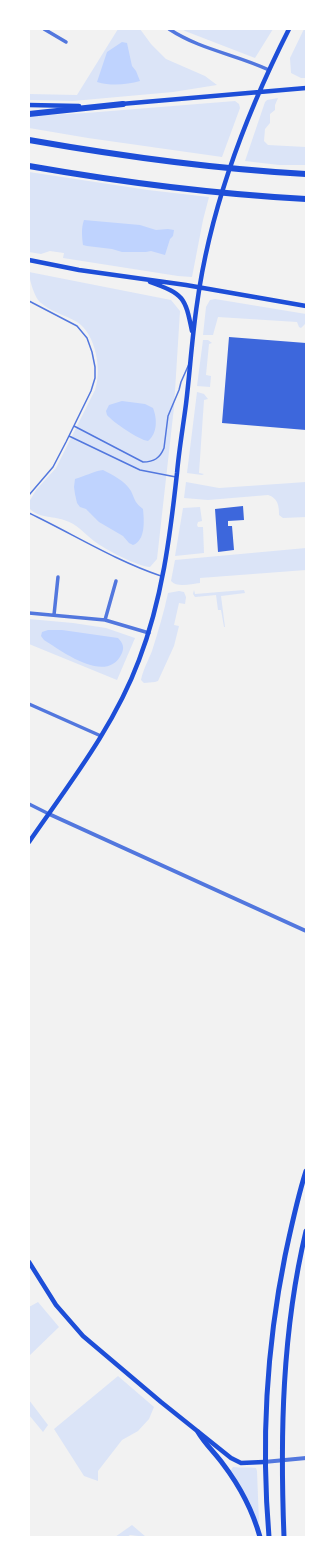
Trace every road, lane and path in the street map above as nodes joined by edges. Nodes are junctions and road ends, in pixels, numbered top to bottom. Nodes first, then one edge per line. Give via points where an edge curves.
1 (44, 29) edge
2 (169, 29) edge
3 (289, 29) edge
4 (66, 42) dead end
5 (269, 70) junction
6 (306, 88) edge
7 (259, 92) junction
8 (123, 104) junction
9 (29, 105) edge
10 (29, 114) edge
11 (29, 140) edge
12 (29, 166) edge
13 (306, 174) edge
14 (306, 199) edge
15 (29, 260) edge
16 (139, 278) junction
17 (200, 287) junction
18 (29, 302) edge
19 (306, 306) edge
20 (193, 337) junction
21 (190, 363) junction
22 (74, 426) junction
23 (69, 436) junction
24 (176, 477) junction
25 (29, 495) edge
26 (29, 513) edge
27 (163, 576) junction
28 (58, 577) dead end
29 (116, 581) dead end
30 (29, 613) edge
31 (54, 615) junction
32 (105, 620) junction
33 (149, 633) junction
34 (29, 704) edge
35 (101, 736) junction
36 (29, 804) edge
37 (49, 814) junction
38 (29, 842) edge
39 (306, 930) edge
40 (306, 1171) edge
41 (306, 1231) edge
42 (29, 1262) edge
43 (198, 1432) junction
44 (306, 1458) edge
45 (281, 1460) junction
46 (264, 1462) junction
47 (260, 1537) edge
48 (269, 1537) edge
49 (284, 1537) edge

1 - 4 street
2 - 5 street via 195,44
3 - 5 main road
5 - 7 main road
6 - 7 main road
7 - 8 main road
7 - 17 main road via 236,147 218,203
8 - 9 main road via 61,107
8 - 10 highway
11 - 13 highway via 161,160
12 - 14 highway via 180,187
15 - 16 main road
16 - 17 main road
16 - 20 main road via 178,293 186,303
17 - 19 main road
17 - 20 main road
18 - 22 lane via 77,326 87,338 95,367 93,385
20 - 21 main road
21 - 22 lane via 169,412 162,453 156,460 143,462
21 - 24 main road
22 - 23 lane
23 - 24 lane via 140,470
23 - 25 lane via 53,466
24 - 27 main road
26 - 27 lane via 134,566
27 - 33 main road
28 - 31 street
29 - 32 street
30 - 31 street
31 - 32 street
32 - 33 street
33 - 35 main road via 123,698
34 - 35 street
35 - 37 main road
36 - 37 street
37 - 38 main road
37 - 39 street
40 - 46 main road via 289,1236 274,1317 266,1387
41 - 45 main road via 294,1294 282,1415
42 - 43 main road via 56,1305 83,1336
43 - 46 main road via 236,1462
43 - 47 main road via 231,1475
44 - 45 street
45 - 46 street
45 - 49 main road
46 - 48 main road

